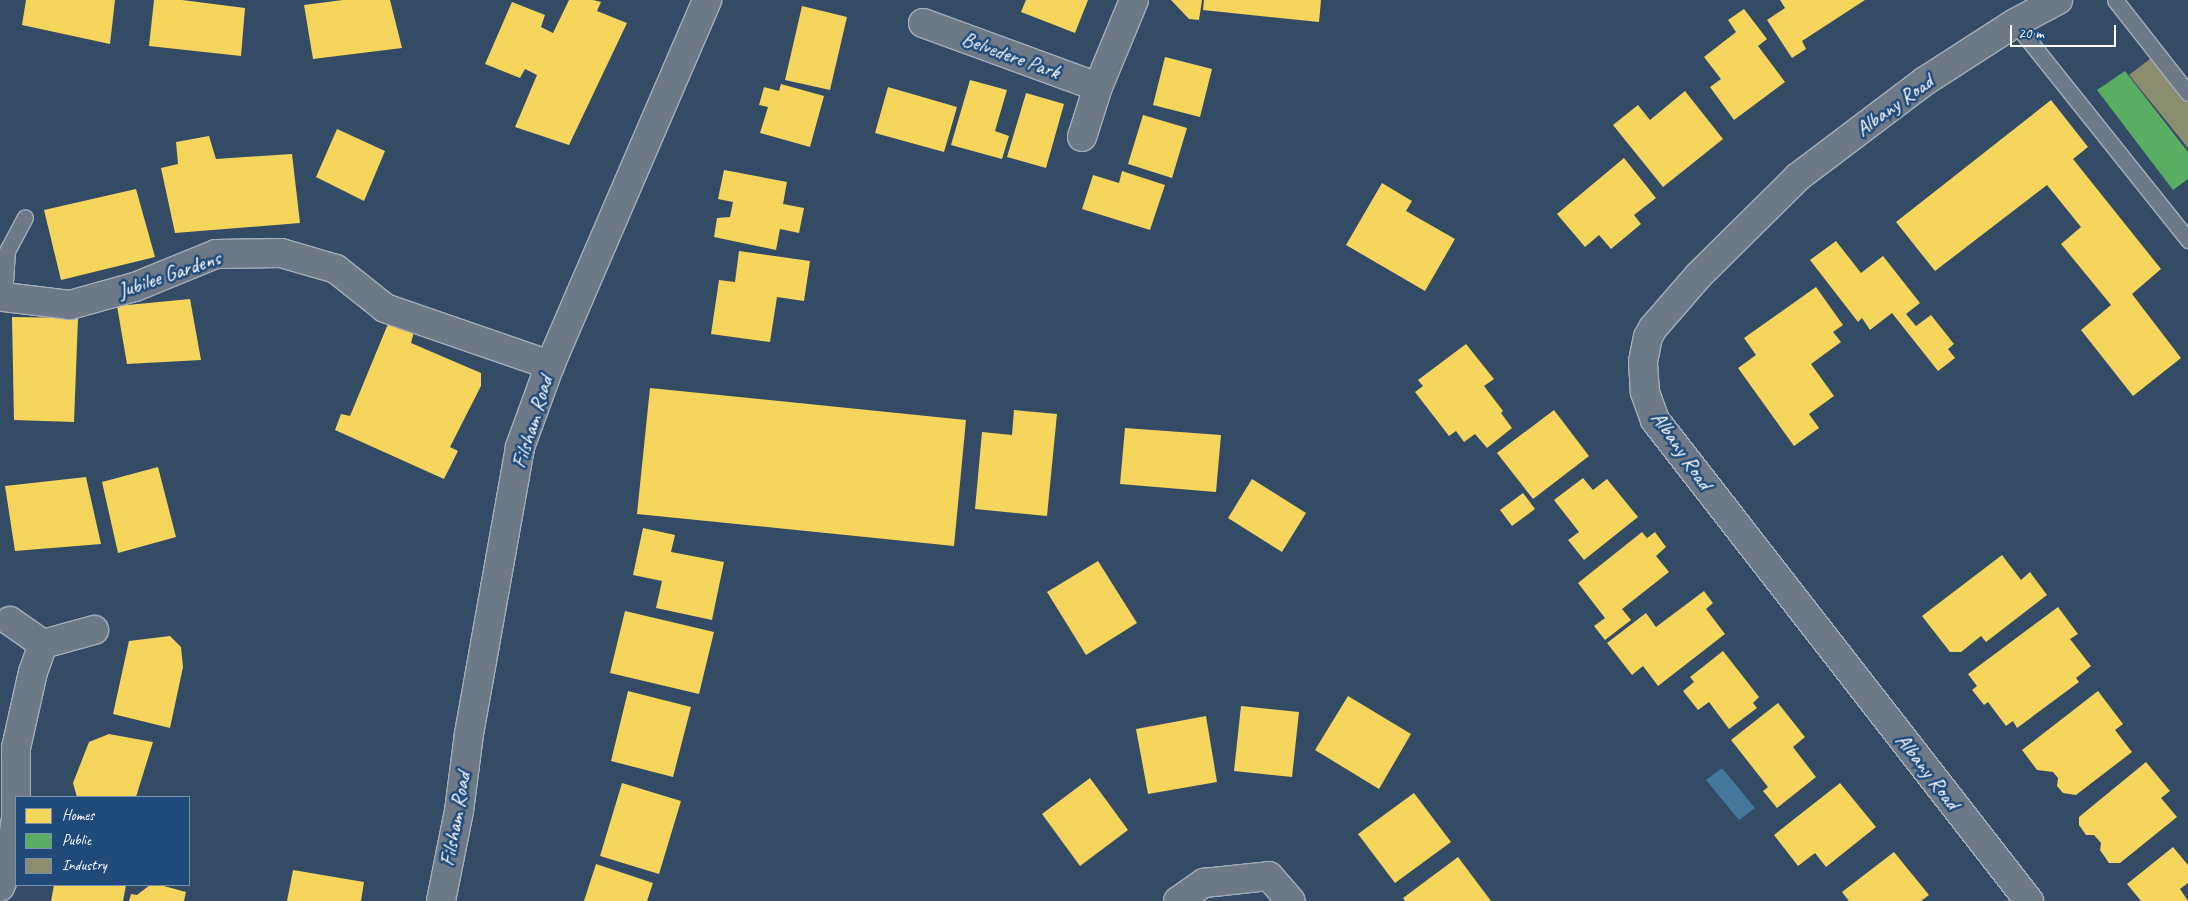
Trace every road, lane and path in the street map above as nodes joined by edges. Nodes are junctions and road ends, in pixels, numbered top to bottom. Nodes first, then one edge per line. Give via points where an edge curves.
1 (707, 0) edge
2 (1134, 0) edge
3 (2058, 0) edge
4 (2115, 0) edge
5 (923, 23) dead end
6 (2015, 24) junction
7 (1098, 87) junction
8 (2188, 93) edge
9 (1082, 137) dead end
10 (25, 217) dead end
11 (2188, 240) edge
12 (2, 298) edge
13 (550, 365) junction
14 (5, 615) edge
15 (94, 630) dead end
16 (44, 644) junction
17 (16, 796) edge
18 (15, 825) edge
19 (0, 887) edge
20 (441, 901) edge
21 (1178, 901) edge
22 (1291, 901) edge
23 (2029, 901) edge

1 - 13 street, Filsham Road
2 - 7 street
3 - 6 street, Albany Road
4 - 8 lane
5 - 7 street, Belvedere Park
6 - 11 lane
6 - 23 street, Albany Road via 1925,81 1798,177 1699,275 1653,328 1643,362 1645,392 1656,420
7 - 9 street
10 - 12 lane via 7,251
12 - 13 street, Jubilee Gardens via 70,304 134,287 216,254 281,253 336,269 385,308
13 - 20 street, Filsham Road via 520,447
14 - 16 street
15 - 16 street
16 - 17 street via 33,672 16,748
18 - 19 street via 9,866
21 - 22 street via 1204,883 1269,876

